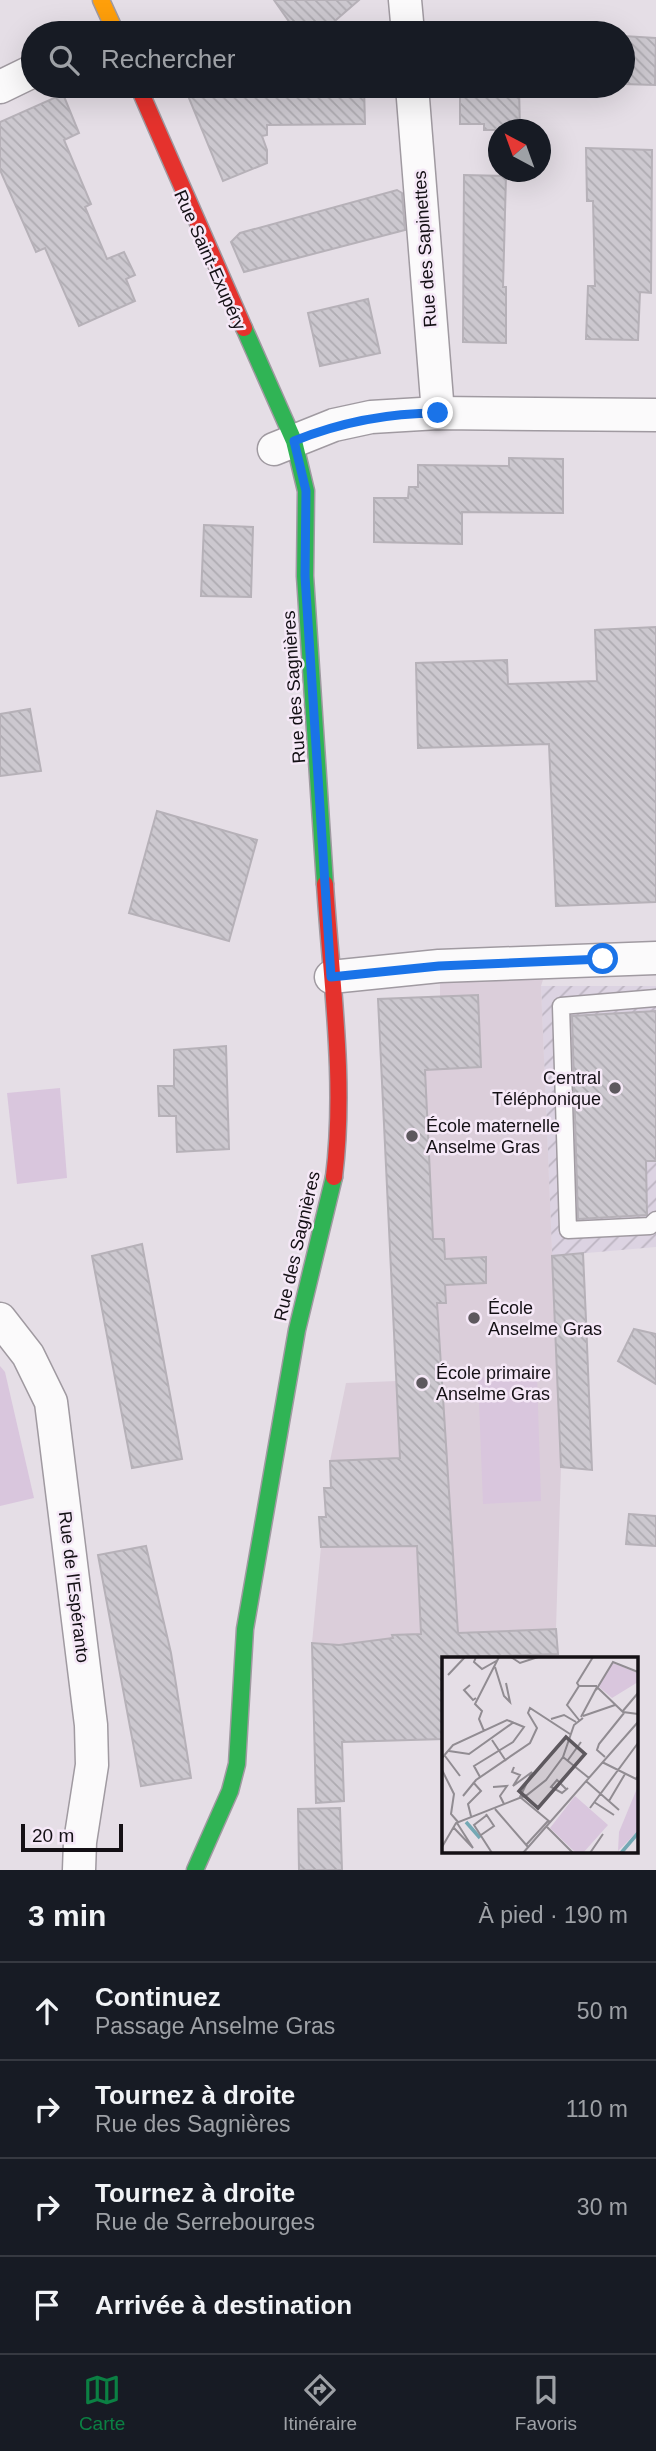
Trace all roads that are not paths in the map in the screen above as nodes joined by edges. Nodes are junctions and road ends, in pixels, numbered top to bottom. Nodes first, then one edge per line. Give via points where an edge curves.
1 (101, 0) edge
2 (405, 0) edge
3 (109, 21) edge
4 (407, 21) edge
5 (21, 77) edge
6 (0, 87) edge
7 (143, 98) edge
8 (413, 98) edge
9 (438, 413) junction
10 (656, 415) edge
11 (278, 445) junction
12 (290, 510) dead end
13 (305, 576) junction
14 (656, 958) edge
15 (331, 977) junction
16 (656, 998) edge
17 (656, 1220) edge
18 (0, 1319) edge
19 (79, 1870) edge
20 (195, 1870) edge

1 - 3 main road
2 - 4 street
5 - 6 street
7 - 11 main road, Rue Saint-Exupéry
8 - 9 street, Rue des Sapinettes
9 - 10 street
9 - 11 street via 371,417
11 - 13 main road, Rue des Sagnières via 306,491
12 - 13 main road, Rue des Sagnières
13 - 15 main road, Rue des Sagnières
14 - 15 street via 439,966
15 - 20 main road, Rue des Sagnières via 336,1057 334,1175 297,1330 245,1629 237,1764
16 - 17 lane via 561,1006 568,1230 650,1226
18 - 19 street, Rue de l'Espéranto via 28,1355 51,1402 91,1725 92,1765

